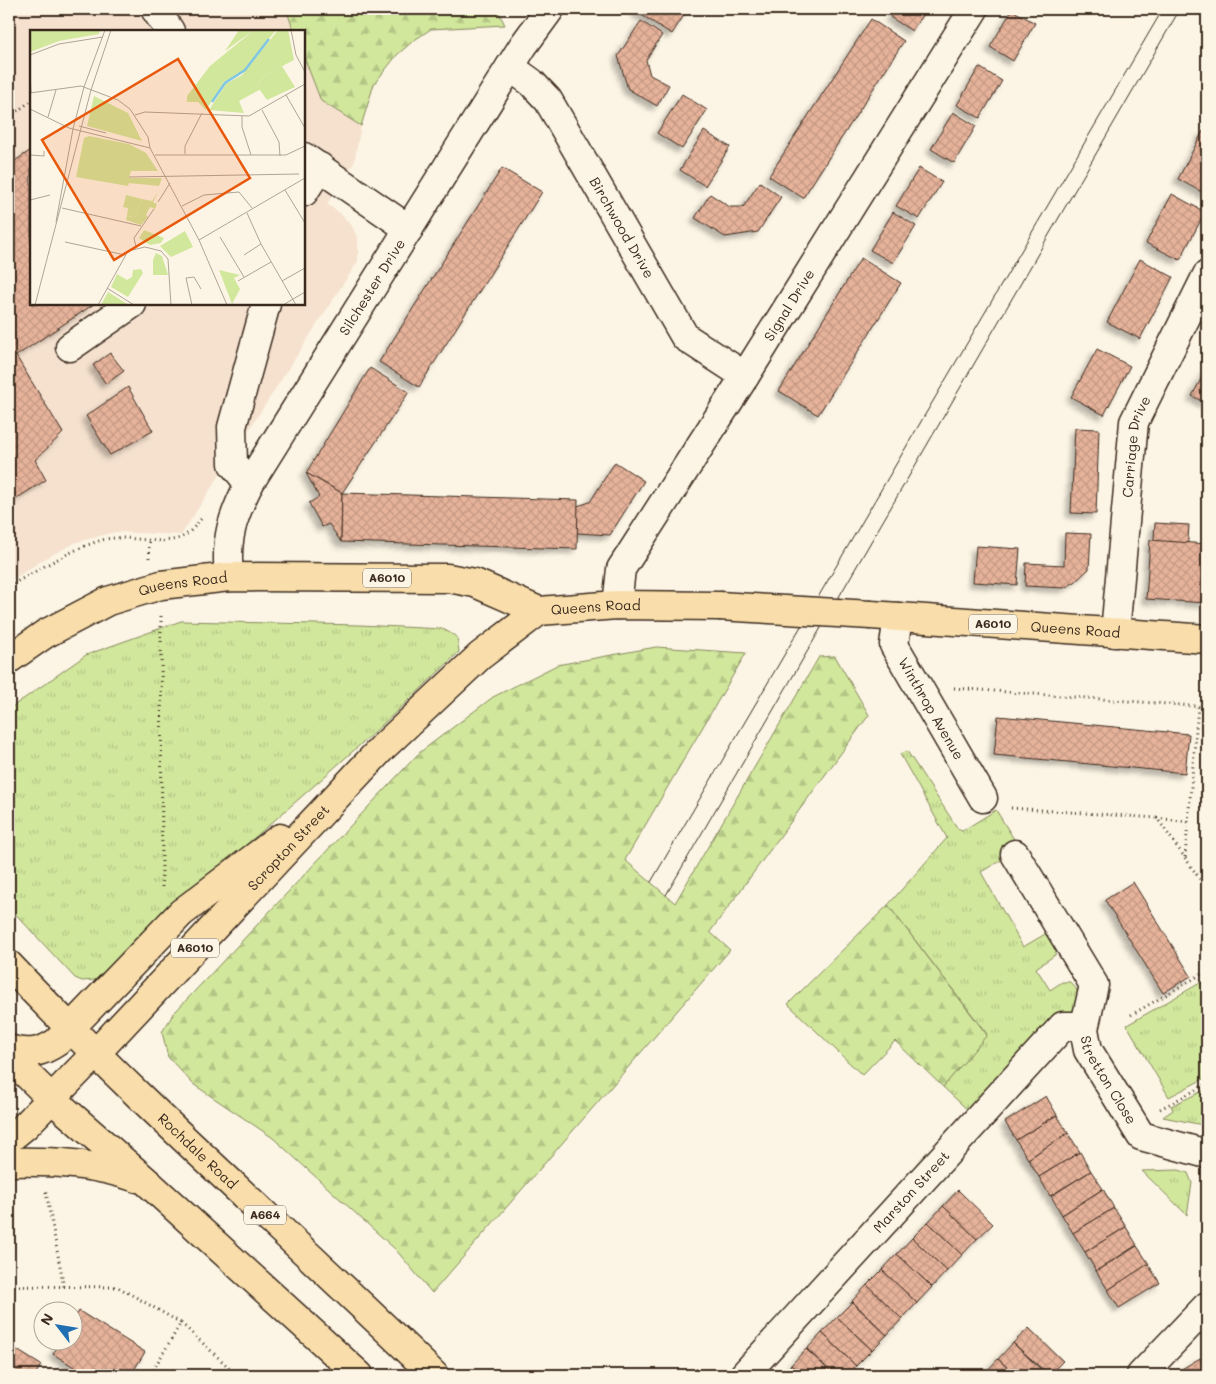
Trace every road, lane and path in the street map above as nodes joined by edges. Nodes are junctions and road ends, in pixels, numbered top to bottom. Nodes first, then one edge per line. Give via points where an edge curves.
1 (155, 9) edge
2 (550, 9) edge
3 (974, 9) edge
4 (169, 30) edge
5 (510, 67) junction
6 (30, 103) edge
7 (9, 117) edge
8 (312, 162) edge
9 (305, 188) edge
10 (409, 229) junction
11 (1207, 276) edge
12 (131, 305) edge
13 (266, 305) edge
14 (70, 347) dead end
15 (745, 376) junction
16 (249, 484) junction
17 (234, 519) junction
18 (229, 577) junction
19 (9, 586) edge
20 (617, 605) junction
21 (161, 607) dead end
22 (539, 612) junction
23 (898, 617) junction
24 (1115, 633) junction
25 (1207, 639) edge
26 (9, 659) edge
27 (953, 688) dead end
28 (1198, 707) junction
29 (1207, 707) edge
30 (338, 795) junction
31 (993, 802) joint
32 (1157, 818) junction
33 (1188, 822) junction
34 (1015, 854) dead end
35 (1185, 858) junction
36 (1207, 886) edge
37 (162, 893) dead end
38 (9, 965) edge
39 (1207, 971) edge
40 (1131, 1015) dead end
41 (71, 1028) junction
42 (1084, 1029) junction
43 (9, 1049) edge
44 (96, 1053) junction
45 (9, 1057) edge
46 (1207, 1084) edge
47 (52, 1099) junction
48 (1159, 1109) dead end
49 (9, 1139) edge
50 (1207, 1154) edge
51 (9, 1162) edge
52 (146, 1181) junction
53 (46, 1191) dead end
54 (9, 1286) edge
55 (64, 1286) junction
56 (1207, 1306) edge
57 (181, 1323) junction
58 (150, 1375) edge
59 (237, 1375) edge
60 (359, 1375) edge
61 (434, 1375) edge
62 (744, 1375) edge
63 (1141, 1375) edge

1 - 4 street
2 - 5 street, Silchester Drive
3 - 15 street, Signal Drive
5 - 10 street, Silchester Drive
5 - 15 street, Birchwood Drive via 548,100 685,337
6 - 7 path
8 - 9 street
8 - 10 street
10 - 16 street, Silchester Drive
11 - 24 street, Carriage Drive via 1134,422
12 - 14 street
13 - 16 street via 232,427 233,464
15 - 20 street, Signal Drive via 621,569
16 - 17 street, Silchester Drive
17 - 18 street, Silchester Drive via 227,542
17 - 19 path via 210,511 184,537 175,540 124,537 103,540
18 - 22 highway, Queens Road / A6010 via 448,578 475,583
18 - 26 highway, Queens Road / A6010 via 161,585 108,601 45,634
20 - 22 highway, Queens Road / A6010
20 - 23 highway, Queens Road / A6010, bridge via 719,606
21 - 37 path
22 - 30 highway, Scropton Street / A6010 via 480,656 383,747
23 - 24 highway, Queens Road / A6010
23 - 31 street, Winthrop Avenue via 894,645
24 - 25 highway, Queens Road / A6010
27 - 28 path
28 - 29 path
28 - 33 path
30 - 41 highway via 181,912
30 - 44 highway, Scropton Street / A6010
31 - 32 path
32 - 33 path
32 - 35 path
33 - 35 path
34 - 42 street, Stretton Close via 1094,985
35 - 36 path
38 - 41 highway, Rochdale Road / A664
39 - 40 path
41 - 43 highway via 45,1050 32,1054
41 - 44 highway, Rochdale Road / A664
42 - 50 street, Stretton Close via 1088,1050 1140,1136
42 - 62 street, Marston Street via 1063,1026
44 - 47 highway, Scropton Street / A6010
44 - 61 highway, Rochdale Road / A664
45 - 47 highway
46 - 48 path
47 - 49 highway, A6010
47 - 52 highway
51 - 52 highway via 76,1163
52 - 60 highway
53 - 55 path
54 - 55 path
55 - 57 path via 118,1287
56 - 63 street
57 - 58 path
57 - 59 path

